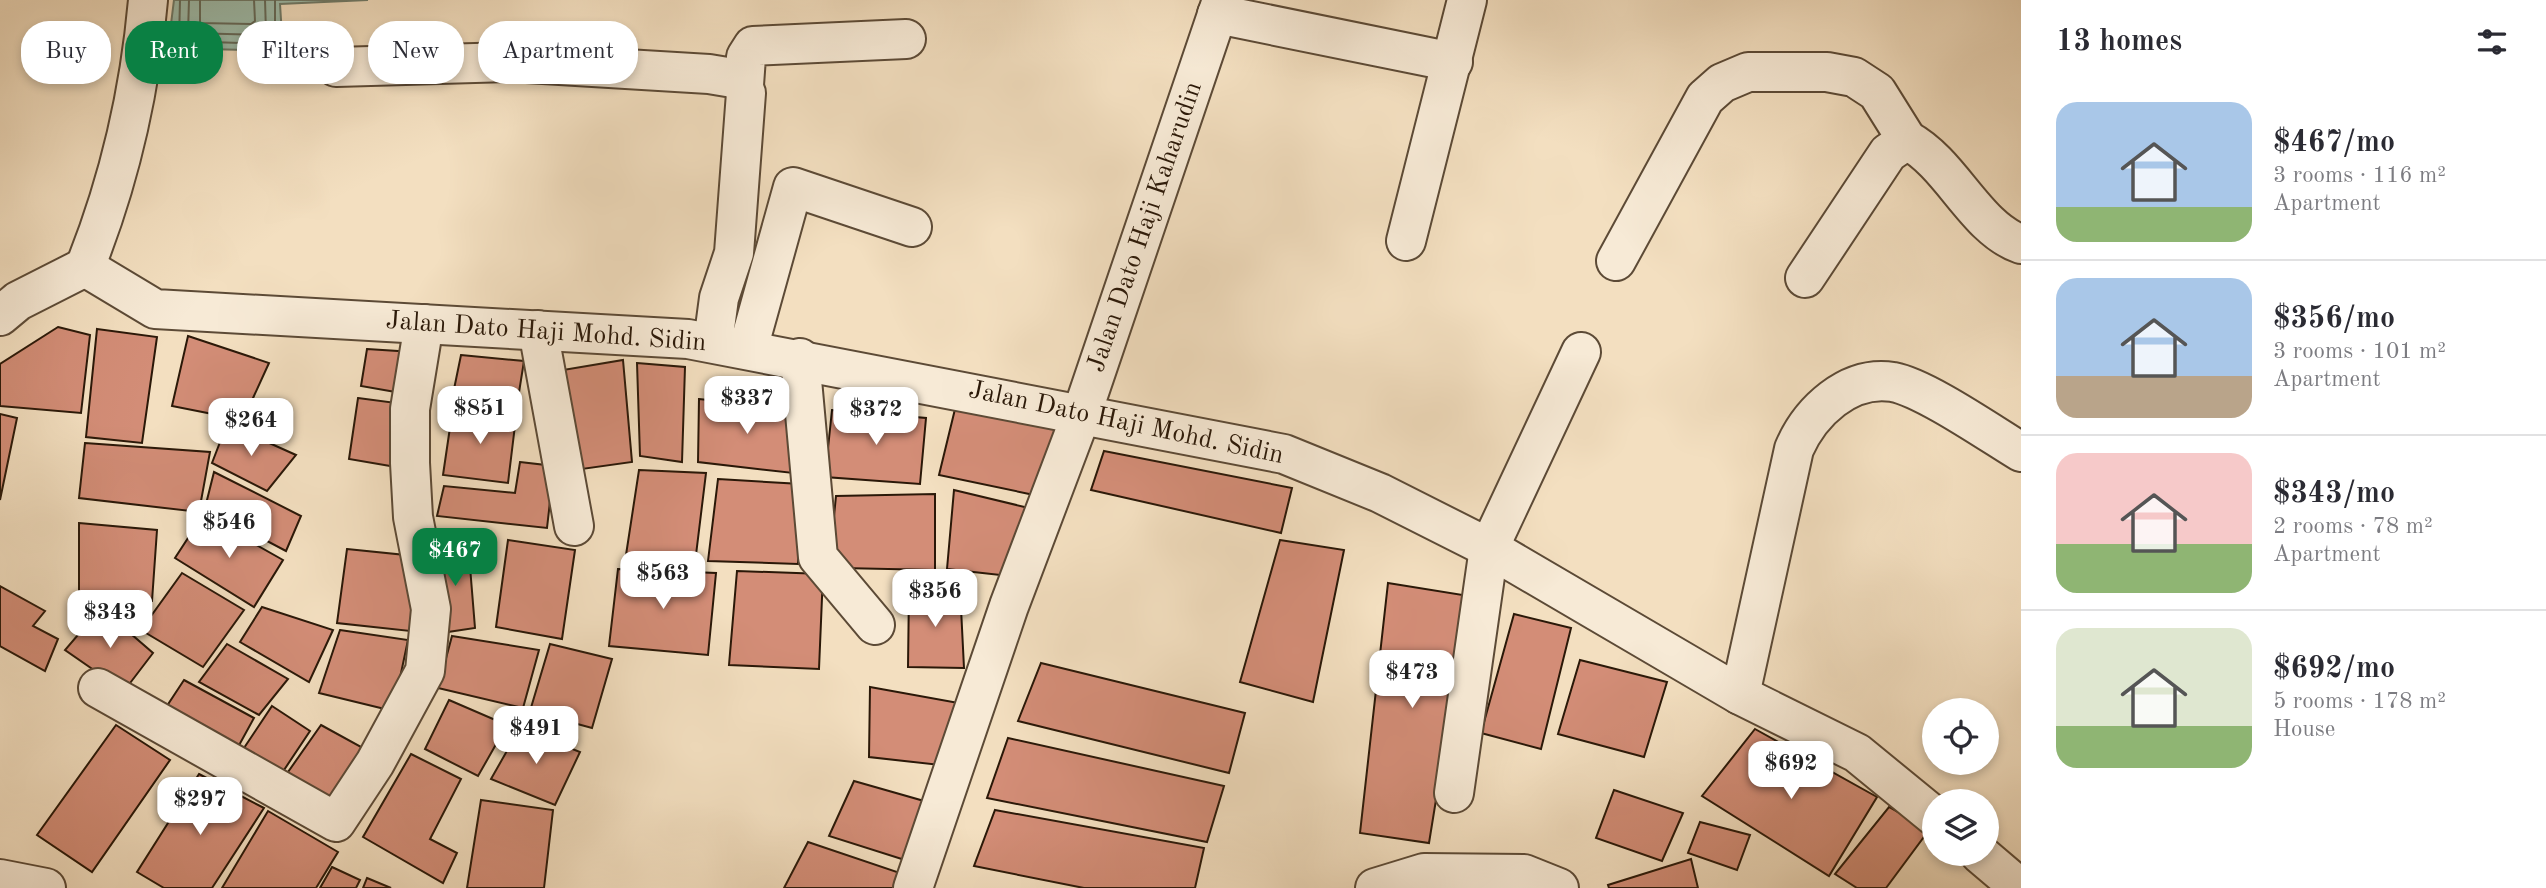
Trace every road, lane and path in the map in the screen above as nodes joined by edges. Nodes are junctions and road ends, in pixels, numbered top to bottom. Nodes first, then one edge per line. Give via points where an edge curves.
1 (148, 0) edge
2 (1467, 0) edge
3 (1219, 7) edge
4 (906, 39) dead end
5 (1453, 62) junction
6 (354, 66) edge
7 (744, 85) junction
8 (1907, 141) junction
9 (912, 227) dead end
10 (1406, 241) dead end
11 (2021, 244) edge
12 (1616, 261) dead end
13 (85, 267) junction
14 (1805, 278) dead end
15 (6, 302) edge
16 (424, 324) junction
17 (538, 330) junction
18 (731, 346) junction
19 (1581, 352) dead end
20 (800, 358) junction
21 (1083, 413) junction
22 (2021, 452) edge
23 (574, 526) dead end
24 (1489, 548) junction
25 (875, 625) dead end
26 (98, 688) dead end
27 (1740, 695) junction
28 (1454, 793) dead end
29 (1922, 806) edge
30 (1994, 866) edge
31 (0, 879) edge
32 (46, 888) edge
33 (913, 888) edge
34 (1375, 888) edge
35 (1559, 888) edge
36 (2020, 888) edge

1 - 13 street via 142,68 105,218
2 - 5 street
3 - 5 street
3 - 21 street, Jalan Dato Haji Kaharudin
4 - 7 street via 753,46 746,57
5 - 10 street
6 - 7 street via 510,62 709,74 739,79
7 - 18 street via 734,253 719,298
8 - 11 street via 1925,150 1996,228
8 - 12 street via 1877,92 1854,77 1827,72 1748,72 1722,83 1705,98
8 - 14 street via 1888,153
9 - 18 street via 793,187
13 - 15 street
13 - 16 street, Jalan Dato Haji Mohd. Sidin via 155,309
16 - 17 street, Jalan Dato Haji Mohd. Sidin
16 - 26 street via 410,409 410,463 413,517 431,610 425,671 375,763 336,822
17 - 18 street, Jalan Dato Haji Mohd. Sidin
17 - 23 street
18 - 20 street, Jalan Dato Haji Mohd. Sidin
19 - 24 street
20 - 21 street, Jalan Dato Haji Mohd. Sidin
20 - 25 street via 818,556
21 - 24 street, Jalan Dato Haji Mohd. Sidin via 1284,454 1380,492
21 - 33 street, Jalan Dato Haji Kaharudin via 1009,606
22 - 27 street via 1918,392 1892,382 1868,384 1832,398 1803,427 1794,449
24 - 27 street, Jalan Dato Haji Mohd. Sidin
24 - 28 street
27 - 29 street, Jalan Dato Haji Mohd. Sidin via 1857,753
30 - 36 street
31 - 32 street
34 - 35 street via 1424,873 1524,874

